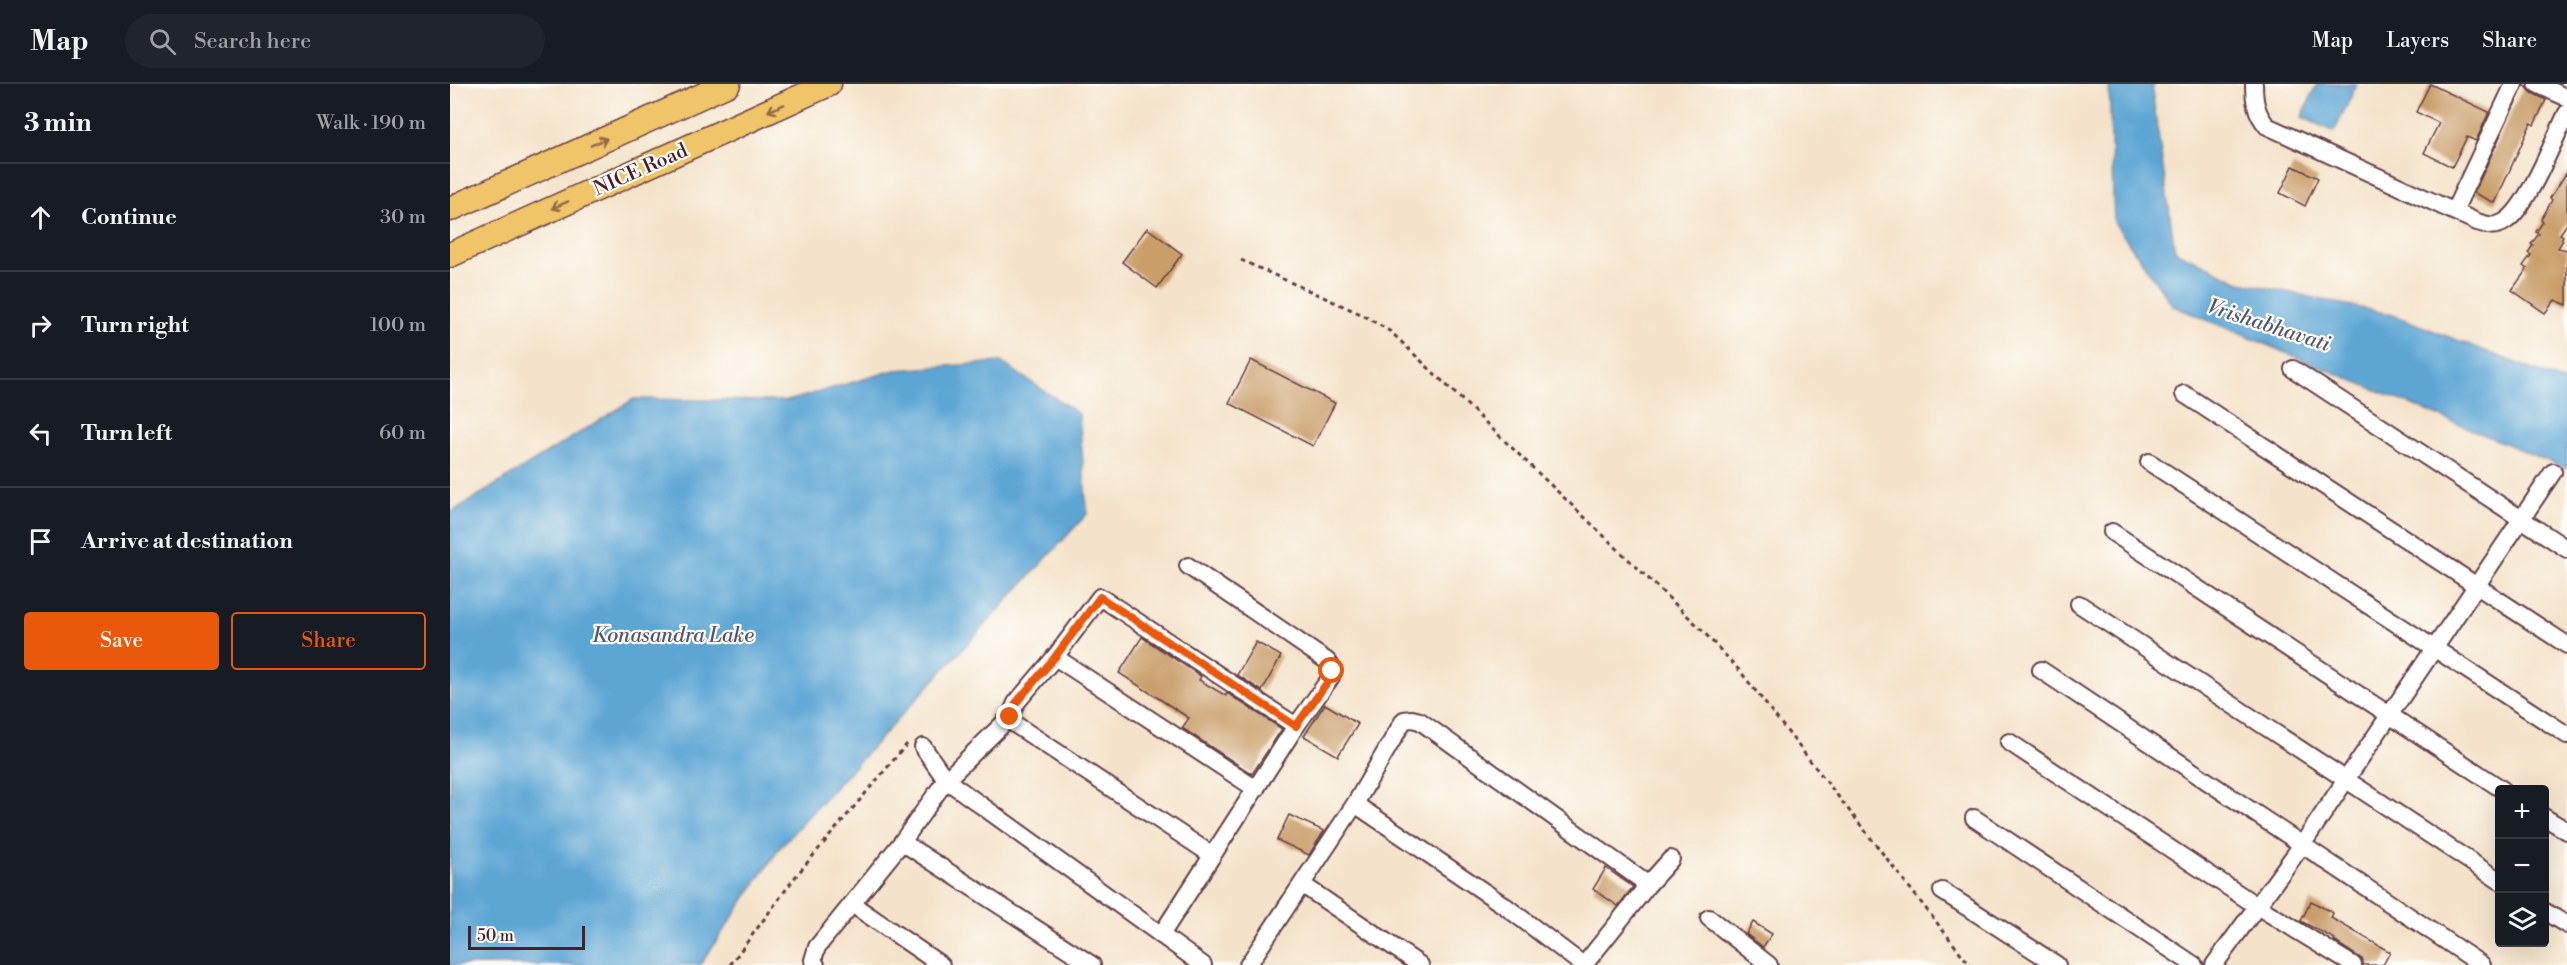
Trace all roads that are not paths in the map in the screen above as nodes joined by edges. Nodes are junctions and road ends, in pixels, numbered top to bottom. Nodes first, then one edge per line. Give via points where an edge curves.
1 (728, 84) edge
2 (829, 84) edge
3 (2254, 84) edge
4 (2514, 84) edge
5 (2537, 84) edge
6 (2567, 98) edge
7 (2567, 113) edge
8 (450, 209) edge
9 (2454, 211) junction
10 (450, 255) edge
11 (2293, 369) dead end
12 (2184, 394) dead end
13 (2149, 462) dead end
14 (2553, 472) dead end
15 (2521, 519) junction
16 (2112, 532) dead end
17 (2567, 549) edge
18 (1188, 566) dead end
19 (2476, 586) junction
20 (2079, 604) dead end
21 (2567, 645) edge
22 (2434, 649) junction
23 (1055, 657) junction
24 (2041, 670) dead end
25 (2390, 715) junction
26 (1010, 717) junction
27 (1296, 726) junction
28 (2567, 735) edge
29 (2009, 742) dead end
30 (923, 747) road end
31 (946, 780) junction
32 (2346, 780) junction
33 (2497, 785) edge
34 (1256, 789) junction
35 (1355, 804) junction
36 (1974, 818) dead end
37 (2549, 819) edge
38 (2567, 831) edge
39 (902, 842) junction
40 (2302, 845) junction
41 (1212, 855) junction
42 (1671, 859) dead end
43 (2495, 878) edge
44 (1303, 885) junction
45 (1645, 888) junction
46 (1942, 891) dead end
47 (852, 904) junction
48 (2257, 906) junction
49 (2549, 913) edge
50 (1709, 918) dead end
51 (2567, 925) edge
52 (1161, 935) junction
53 (2216, 964) edge
54 (816, 965) edge
55 (942, 965) edge
56 (1092, 965) edge
57 (1203, 965) edge
58 (1248, 965) edge
59 (1420, 965) edge
60 (1584, 965) edge
61 (1769, 965) edge
62 (2057, 965) edge
63 (2194, 965) edge
64 (2353, 965) edge
65 (2482, 965) edge

8 -> 1 highway, NICE Road
2 -> 10 highway, NICE Road
3 - 9 street via 2255,106 2267,126
4 - 9 street
5 - 6 street
7 - 9 street via 2515,214 2495,226
11 - 15 street
12 - 19 street
13 - 22 street
14 - 15 street
15 - 17 street
15 - 19 street
16 - 25 street
18 - 27 street via 1331,666 1331,677
19 - 21 street
19 - 22 street
20 - 32 street
22 - 25 street
22 - 28 street
23 - 26 street via 1016,703
23 - 27 street via 1100,597
23 - 34 street
24 - 40 street
25 - 32 street
25 - 33 street
26 - 31 street
26 - 41 street via 1013,723
27 - 34 street
29 - 48 street
30 - 31 street
31 - 39 street
31 - 52 street
32 - 40 street
32 - 43 street
34 - 41 street
35 - 44 street
35 - 45 street via 1404,720 1420,721 1643,880
35 - 60 street
36 - 63 street
37 - 38 street
39 - 47 street
39 - 56 street
40 - 48 street
40 - 65 street
41 - 52 street
42 - 45 street
44 - 58 street
44 - 59 street
45 - 60 street
46 - 62 street
47 - 54 street via 817,947 813,960
47 - 55 street
48 - 53 street
48 - 64 street
49 - 51 street
50 - 61 street
52 - 57 street

